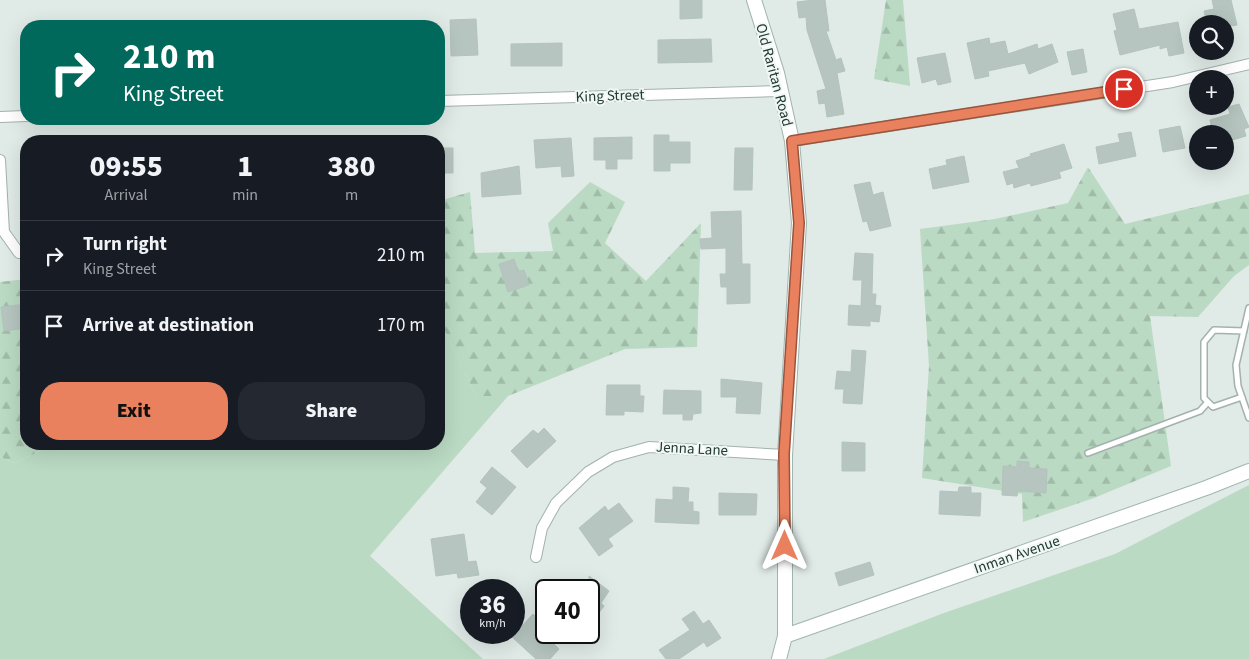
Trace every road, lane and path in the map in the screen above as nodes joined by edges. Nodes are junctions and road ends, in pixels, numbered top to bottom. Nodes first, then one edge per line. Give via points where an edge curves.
1 (754, 0) edge
2 (1249, 64) edge
3 (781, 91) junction
4 (445, 101) edge
5 (20, 116) edge
6 (0, 117) edge
7 (792, 141) junction
8 (0, 160) edge
9 (19, 253) dead end
10 (1249, 308) edge
11 (1244, 331) junction
12 (1242, 397) junction
13 (1208, 402) junction
14 (1249, 418) edge
15 (1088, 453) dead end
16 (784, 454) junction
17 (1249, 471) edge
18 (536, 557) dead end
19 (785, 636) junction
20 (779, 659) edge

1 - 3 street, Old Raritan Road
2 - 7 street via 1173,82
3 - 4 street, King Street
3 - 7 street, Old Raritan Road
5 - 6 street
7 - 16 street, Old Raritan Road via 799,223
8 - 9 street via 4,232
10 - 11 lane
11 - 12 lane via 1236,365
11 - 13 lane via 1214,330 1204,342 1204,398
12 - 13 lane via 1213,407
12 - 14 lane
13 - 15 lane via 1200,411
16 - 18 street, Jenna Lane via 649,447 613,457 588,472 556,503 542,528
16 - 19 street, Old Raritan Road
17 - 19 street, Inman Avenue
19 - 20 street, Old Raritan Road

